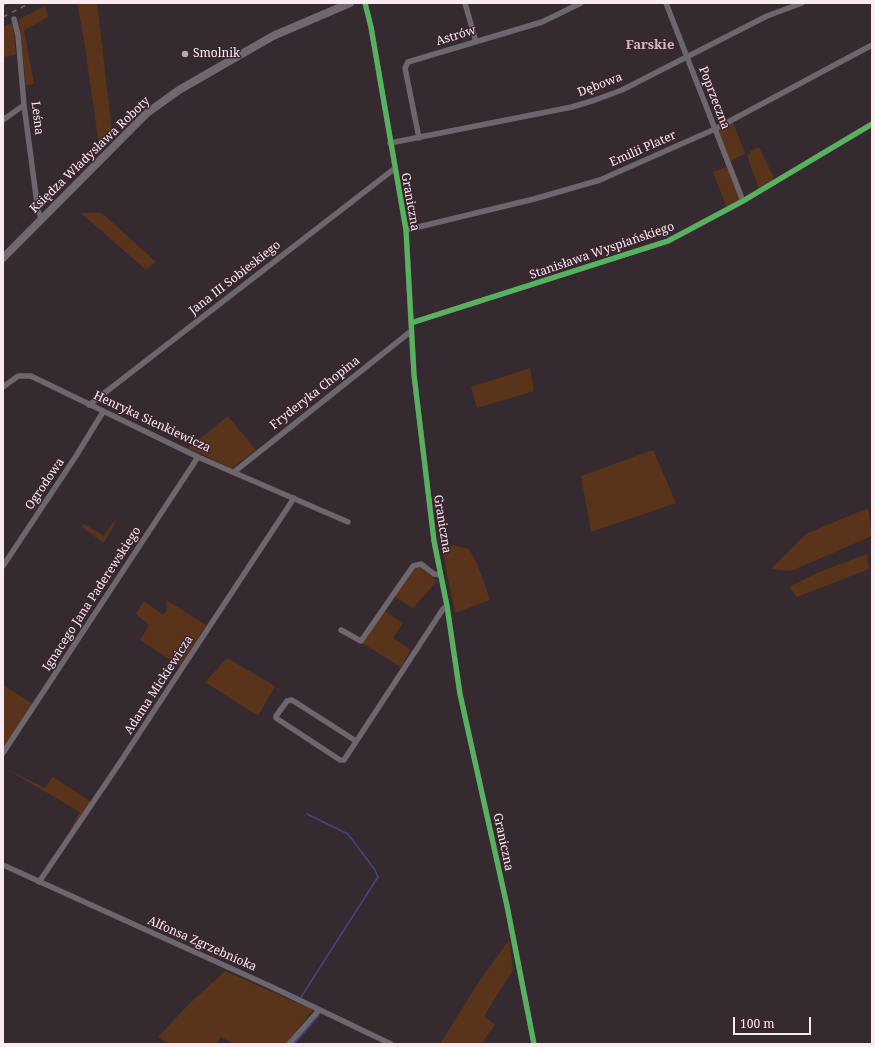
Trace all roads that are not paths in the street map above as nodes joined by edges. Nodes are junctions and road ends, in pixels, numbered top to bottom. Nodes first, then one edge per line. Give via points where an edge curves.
1 (350, 3) edge
2 (365, 3) edge
3 (465, 3) edge
4 (581, 3) edge
5 (666, 3) edge
6 (802, 3) edge
7 (14, 19) dead end
8 (476, 42) junction
9 (872, 45) edge
10 (686, 58) junction
11 (24, 106) junction
12 (3, 120) edge
13 (872, 124) edge
14 (714, 129) junction
15 (419, 138) junction
16 (390, 143) junction
17 (394, 169) junction
18 (743, 201) junction
19 (42, 219) junction
20 (406, 230) junction
21 (3, 258) edge
22 (411, 323) junction
23 (410, 332) junction
24 (3, 387) edge
25 (89, 405) junction
26 (104, 412) junction
27 (198, 457) junction
28 (234, 472) junction
29 (294, 498) junction
30 (348, 522) dead end
31 (3, 566) edge
32 (440, 575) junction
33 (447, 606) junction
34 (340, 630) dead end
35 (356, 741) junction
36 (3, 753) edge
37 (3, 865) edge
38 (39, 882) junction
39 (319, 1010) junction
40 (289, 1044) edge
41 (391, 1044) edge
42 (534, 1044) edge

1 - 19 main road, Księdza Władysława Roboty via 273,36 179,90 147,113
2 - 16 street, Graniczna
3 - 8 street
4 - 8 street, Astrów via 542,22
5 - 10 street, Poprzeczna
6 - 10 street, Dębowa via 767,16
7 - 11 street, Leśna via 18,35
8 - 15 street, Astrów via 407,64 405,68
9 - 14 street, Emilii Plater
10 - 14 street, Poprzeczna
10 - 15 street, Dębowa via 622,90 572,107
11 - 12 street
11 - 19 street, Leśna via 38,211
13 - 18 street, Stanisława Wyspiańskiego
14 - 18 street, Poprzeczna
14 - 20 street, Emilii Plater via 600,180
15 - 16 street, Dębowa
16 - 17 street, Graniczna
17 - 20 street, Graniczna
17 - 25 street, Jana III Sobieskiego
18 - 22 street, Stanisława Wyspiańskiego via 668,241
19 - 21 main road, Księdza Władysława Roboty
20 - 22 street, Graniczna
22 - 23 street, Graniczna
23 - 28 street, Fryderyka Chopina
23 - 32 street, Graniczna via 426,481
24 - 25 street, Henryka Sienkiewicza via 18,376 27,375
25 - 26 street, Henryka Sienkiewicza
26 - 27 street, Henryka Sienkiewicza
26 - 31 street, Ogrodowa
27 - 28 street, Henryka Sienkiewicza
27 - 36 street, Ignacego Jana Paderewskiego
28 - 29 street, Henryka Sienkiewicza
29 - 30 street, Henryka Sienkiewicza
29 - 38 street, Adama Mickiewicza
32 - 33 street, Graniczna
32 - 34 street via 434,574 421,564 413,566 361,641
33 - 35 street
33 - 42 street, Graniczna via 460,694 507,906
35 - 35 street via 344,760 340,760 276,716 287,701 292,700
37 - 38 street, Alfonsa Zgrzebnioka
38 - 39 street, Alfonsa Zgrzebnioka
39 - 40 street
39 - 41 street, Alfonsa Zgrzebnioka

